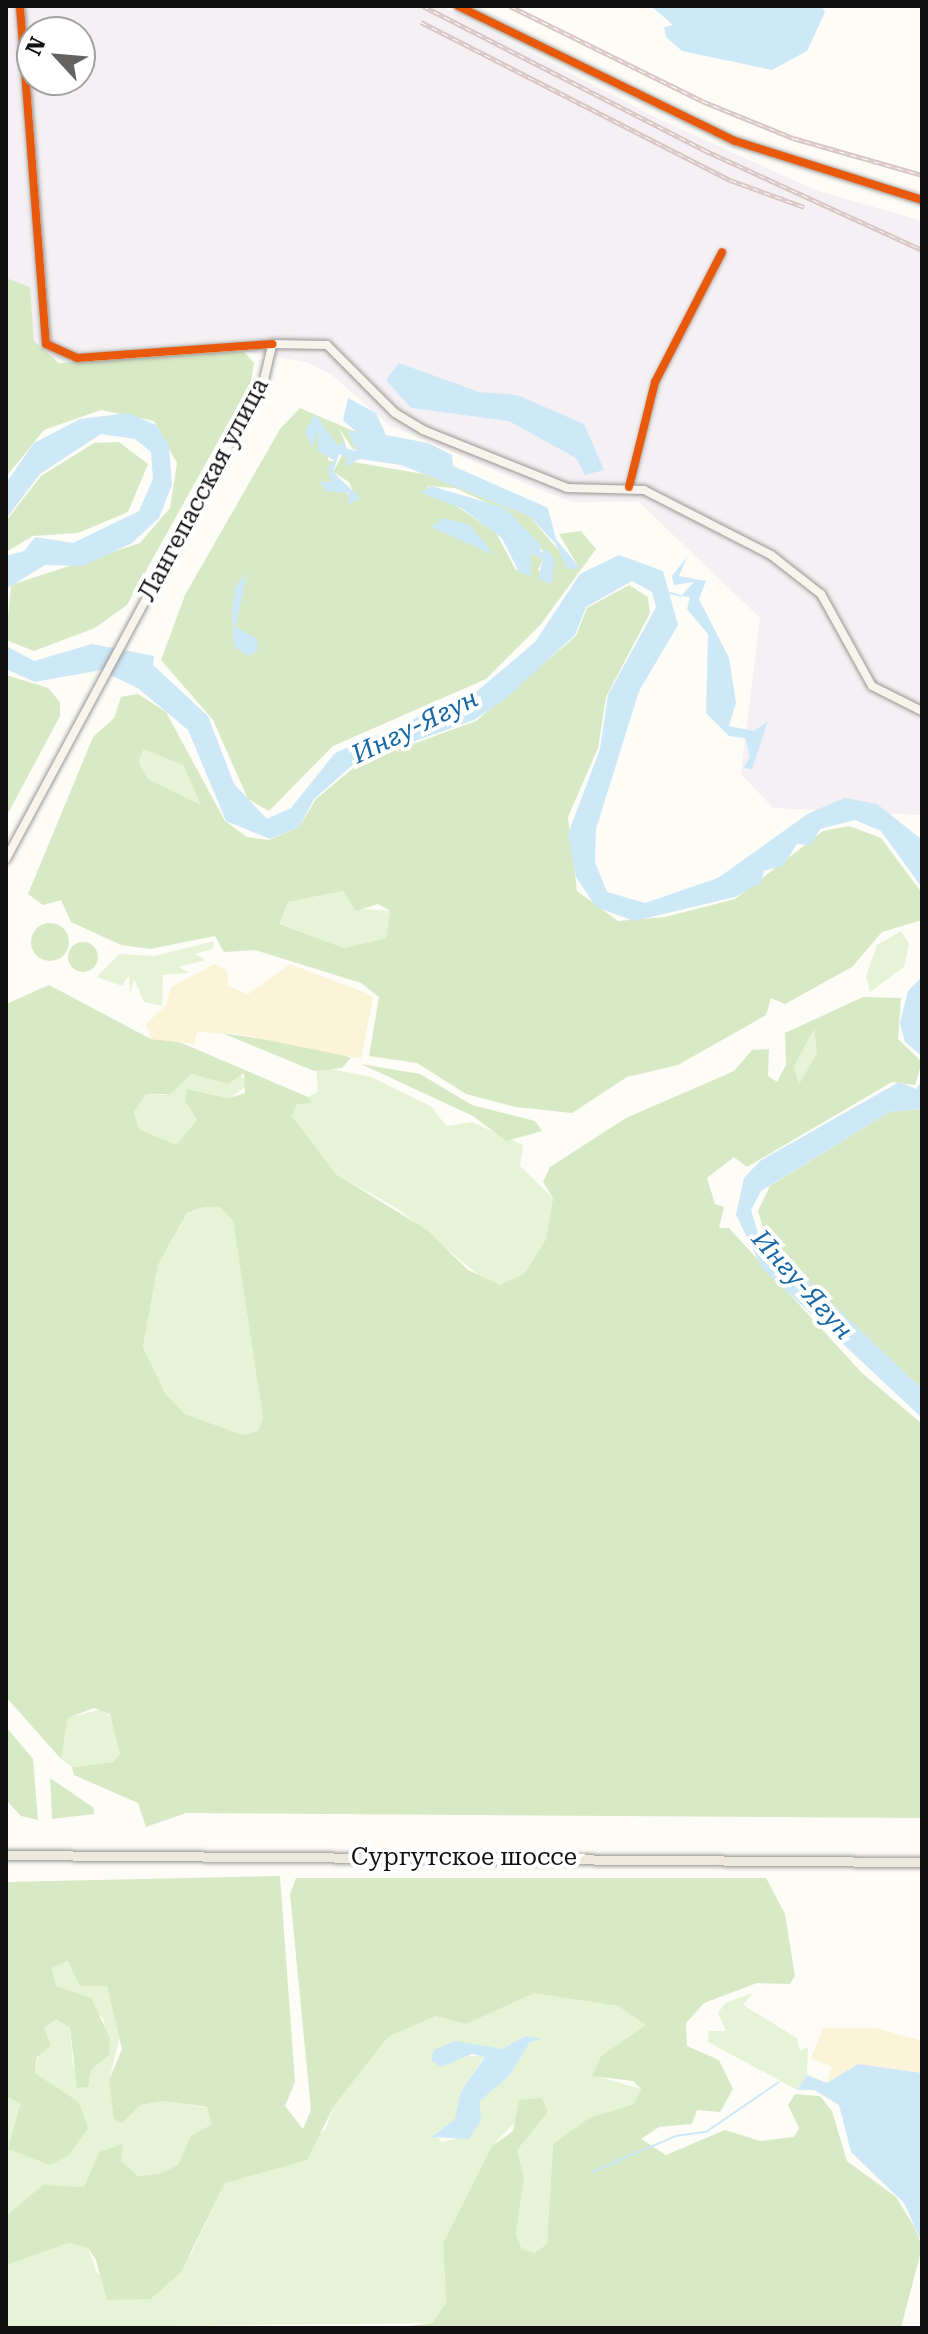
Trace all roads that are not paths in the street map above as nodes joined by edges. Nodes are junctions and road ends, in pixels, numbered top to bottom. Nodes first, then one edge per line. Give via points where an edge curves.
1 (20, 6) edge
2 (458, 6) edge
3 (922, 200) edge
4 (722, 252) dead end
5 (272, 344) junction
6 (629, 487) junction
7 (922, 711) edge
8 (6, 859) edge
9 (6, 1855) edge
10 (922, 1862) edge

1 - 5 street via 46,344 77,358
2 - 3 street via 735,141
4 - 6 street via 655,382
5 - 6 main road via 327,345 403,420 529,474 575,489
5 - 8 main road, Лангепасская улица via 264,380
6 - 7 main road via 798,573 826,601 864,677 891,700
9 - 10 main road, Сургутское шоссе

